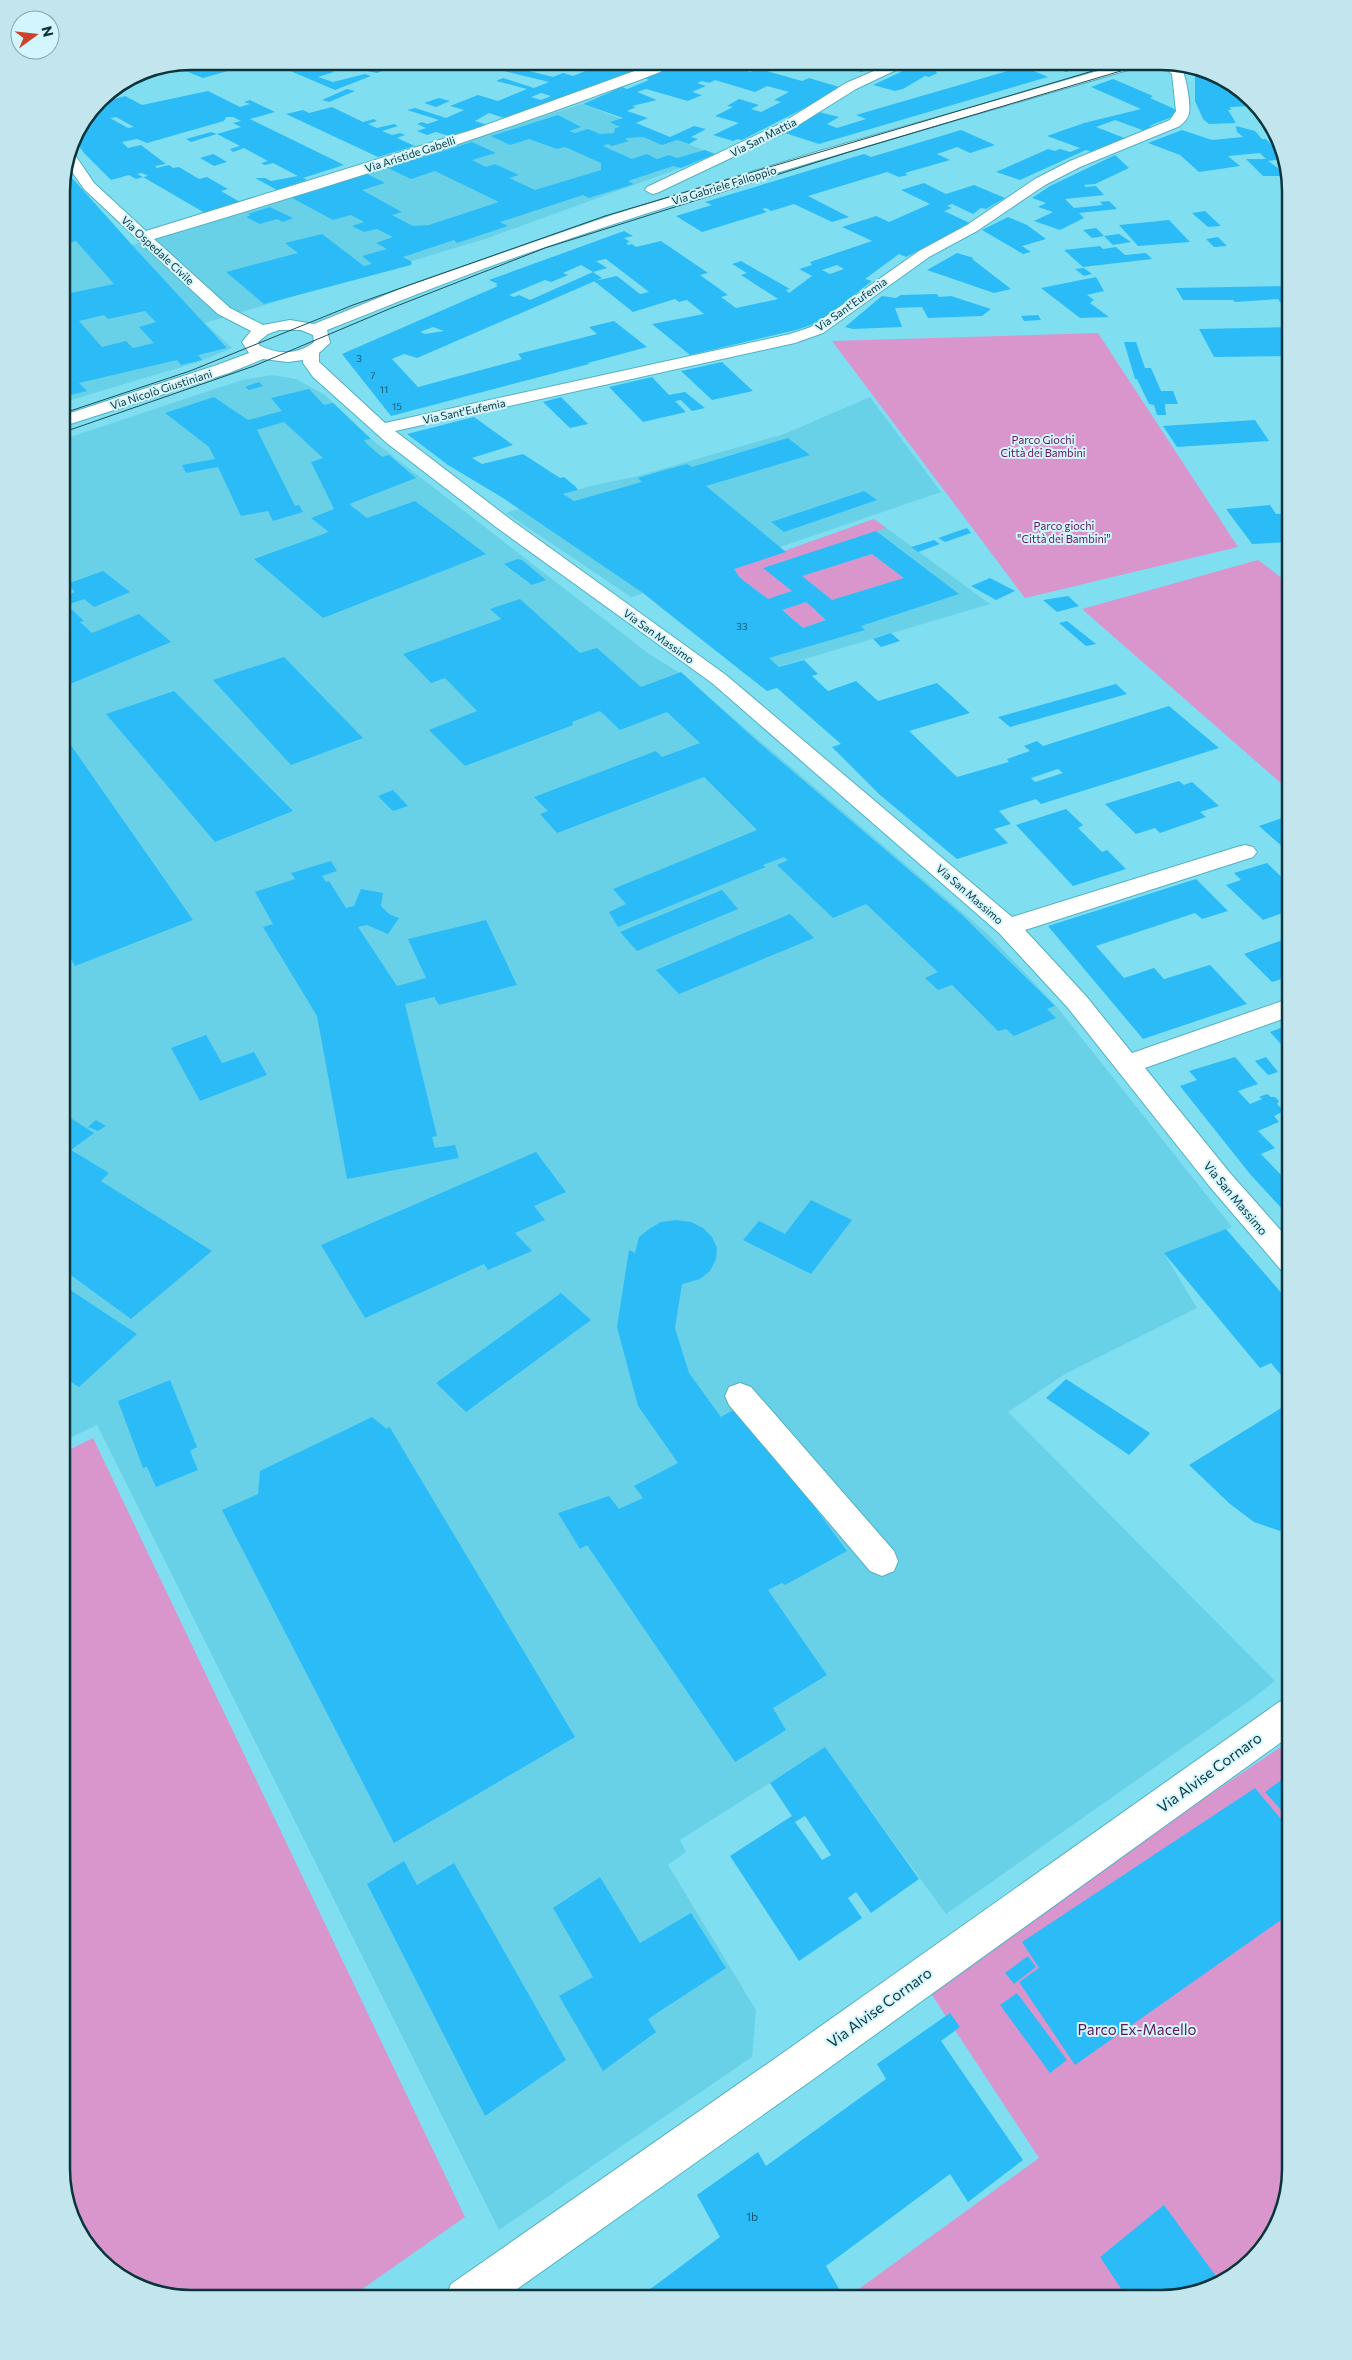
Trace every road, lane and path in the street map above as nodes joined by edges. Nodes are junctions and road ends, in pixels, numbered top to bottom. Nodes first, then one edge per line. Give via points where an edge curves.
1 (652, 70) edge
2 (889, 70) edge
3 (1112, 70) edge
4 (1177, 71) edge
5 (73, 163) edge
6 (636, 202) junction
7 (143, 237) junction
8 (314, 329) junction
9 (261, 330) junction
10 (311, 351) junction
11 (261, 354) junction
12 (70, 419) edge
13 (382, 430) junction
14 (1245, 852) dead end
15 (1008, 927) junction
16 (1282, 1010) edge
17 (1128, 1064) junction
18 (1282, 1248) edge
19 (740, 1396) dead end
20 (882, 1561) dead end
21 (1282, 1720) edge
22 (477, 2290) edge

1 - 7 street, Via Aristide Gabelli via 588,96
2 - 6 street, Via San Mattia via 850,86 786,126
3 - 6 street, Via Gabriele Falloppio
4 - 13 street, Via Sant'Eufemia via 1184,111 1175,123 1040,182 972,228 924,254 817,330 795,338
5 - 7 street, Via Ospedale Civile via 89,186
6 - 8 street, Via Gabriele Falloppio
7 - 9 street, Via Ospedale Civile via 224,311
8 - 9 street via 289,324
8 - 10 street via 323,338
9 - 11 street via 250,342 252,348
10 - 11 street via 291,356
10 - 13 street, Via San Massimo via 311,363 319,373
11 - 12 street, Via Nicolò Giustiniani
13 - 15 street, Via San Massimo via 503,524 719,678
14 - 15 street, Via San Massimo
15 - 17 street, Via San Massimo
16 - 17 street
17 - 18 street, Via San Massimo via 1220,1180
19 - 20 street
21 - 22 street, Via Alvise Cornaro via 801,2064

